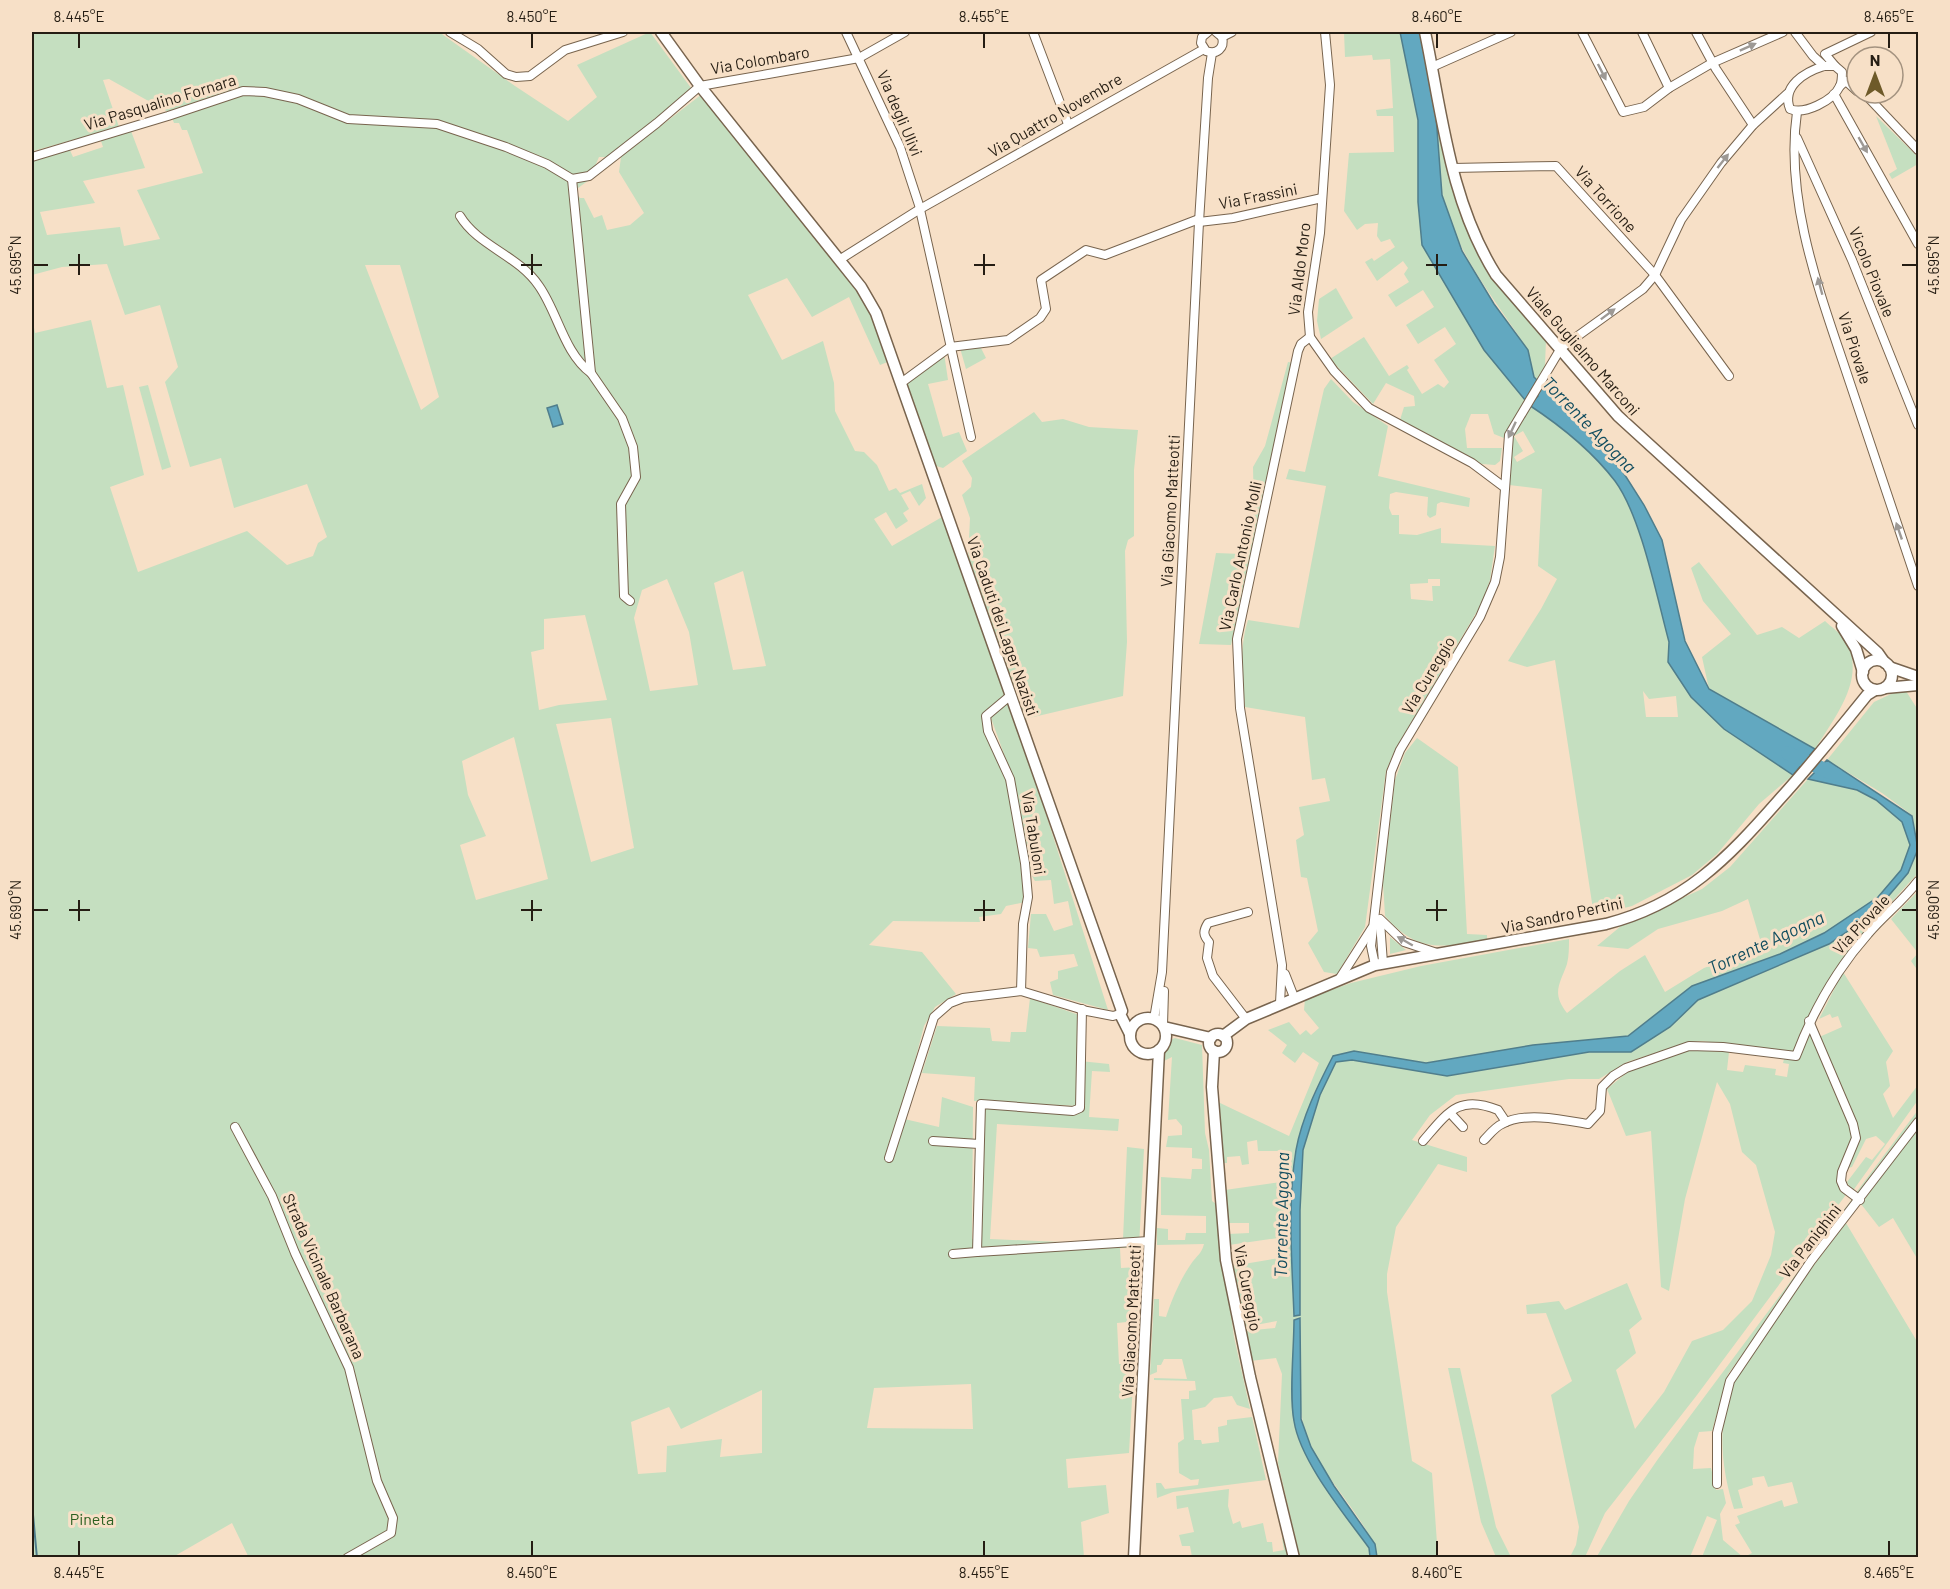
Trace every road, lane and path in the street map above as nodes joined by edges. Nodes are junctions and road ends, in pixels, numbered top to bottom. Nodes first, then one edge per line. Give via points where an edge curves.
1 (450, 32) edge
2 (623, 32) edge
3 (660, 32) edge
4 (846, 32) edge
5 (905, 32) edge
6 (1033, 32) edge
7 (1207, 32) edge
8 (1232, 32) edge
9 (1325, 32) edge
10 (1425, 32) edge
11 (1511, 32) edge
12 (1582, 32) edge
13 (1642, 32) edge
14 (1696, 32) edge
15 (1783, 32) edge
16 (1796, 32) edge
17 (1871, 32) edge
18 (1219, 34) edge
19 (1208, 51) junction
20 (859, 58) junction
21 (1712, 63) junction
22 (1824, 66) junction
23 (1432, 67) junction
24 (1839, 69) junction
25 (1845, 74) edge
26 (1845, 82) edge
27 (700, 86) junction
28 (1840, 86) junction
29 (1669, 88) junction
30 (1787, 94) junction
31 (1834, 94) junction
32 (1873, 105) edge
33 (1797, 112) junction
34 (1068, 124) junction
35 (1753, 125) junction
36 (1794, 132) junction
37 (1918, 150) edge
38 (32, 157) edge
39 (1453, 168) junction
40 (572, 179) junction
41 (1322, 198) junction
42 (920, 209) junction
43 (460, 216) dead end
44 (1199, 220) junction
45 (1918, 244) edge
46 (839, 260) junction
47 (1655, 275) junction
48 (1310, 338) junction
49 (950, 347) junction
50 (1561, 348) junction
51 (591, 373) junction
52 (1729, 376) dead end
53 (901, 383) junction
54 (1918, 425) edge
55 (971, 437) dead end
56 (1472, 463) junction
57 (1505, 466) junction
58 (1504, 487) junction
59 (1918, 586) edge
60 (630, 601) dead end
61 (1837, 618) junction
62 (1887, 665) junction
63 (1864, 677) junction
64 (1918, 677) edge
65 (1918, 685) edge
66 (1880, 689) junction
67 (1011, 695) junction
68 (1848, 719) junction
69 (1918, 880) edge
70 (1376, 900) junction
71 (1248, 912) dead end
72 (1380, 919) junction
73 (1373, 928) junction
74 (1437, 954) junction
75 (1379, 964) junction
76 (1282, 965) junction
77 (1340, 978) junction
78 (1021, 991) junction
79 (1294, 997) junction
80 (1281, 1003) junction
81 (1082, 1009) junction
82 (1121, 1012) junction
83 (1246, 1019) junction
84 (1139, 1020) junction
85 (1809, 1021) junction
86 (1162, 1026) junction
87 (1130, 1034) junction
88 (1223, 1035) junction
89 (1211, 1038) junction
90 (1214, 1051) junction
91 (1154, 1052) junction
92 (1451, 1114) junction
93 (1506, 1122) junction
94 (1918, 1122) edge
95 (235, 1126) dead end
96 (1463, 1127) dead end
97 (1484, 1140) dead end
98 (933, 1141) dead end
99 (1423, 1141) dead end
100 (979, 1144) junction
101 (889, 1158) dead end
102 (1860, 1200) junction
103 (1149, 1241) junction
104 (977, 1252) junction
105 (953, 1254) dead end
106 (1717, 1484) dead end
107 (347, 1557) edge
108 (1134, 1557) edge
109 (1294, 1557) edge

1 - 2 street via 478,49 506,74 516,77 530,76 565,50
3 - 27 main road
4 - 20 street, Via degli Ulivi
5 - 20 street, Via Colombaro
6 - 34 street
7 - 19 street, Via Giacomo Matteotti via 1201,40
8 - 18 street
9 - 41 street, Via Aldo Moro via 1330,85
10 - 23 main road, Viale Guglielmo Marconi
11 - 23 street
12 -> 29 street via 1623,112 1644,107
13 - 29 street
14 - 21 street
21 -> 15 street
16 - 22 street
17 - 24 street via 1825,54
18 - 19 street via 1221,47
19 - 34 street, Via Quattro Novembre
19 - 44 street, Via Giacomo Matteotti
20 - 27 street, Via Colombaro
20 - 42 street, Via degli Ulivi via 900,147
21 - 29 street
21 - 35 street
22 - 24 street
22 - 30 street via 1800,78
23 - 39 main road, Viale Guglielmo Marconi
24 - 25 street
24 - 28 street
26 - 28 street
27 - 40 street, Via Colombaro via 589,176
27 - 46 main road
28 - 31 street
30 - 33 street via 1790,110
30 - 35 street
31 - 33 street via 1806,111
31 -> 45 street
32 - 37 street
33 - 36 street, Via Piovale
34 - 42 street, Via Quattro Novembre
47 -> 35 street via 1681,220
36 - 54 street, Vicolo Piovale via 1852,260
59 -> 36 street, Via Piovale via 1822,296 1799,204
38 - 40 street, Via Pasqualino Fornara via 243,91 298,99 348,119 437,124 506,147
39 - 47 street, Via Torrione via 1556,166
39 - 50 main road, Viale Guglielmo Marconi via 1461,205 1481,251 1496,275
40 - 51 street
41 - 44 street, Via Frassini via 1233,218
41 - 48 street, Via Aldo Moro via 1308,312
42 - 46 street, Via Quattro Novembre
42 - 49 street
43 - 51 street via 468,230 512,258 539,285 578,363
44 - 49 street via 1105,255 1086,250 1041,280 1046,309 1040,318 1008,340
44 - 86 street, Via Giacomo Matteotti
46 - 53 main road, Via Caduti dei Lager Nazisti via 876,313
50 -> 47 street via 1643,289
47 - 52 street, Via Torrione
48 - 56 street, Via Aldo Moro via 1334,371 1370,408
48 - 76 street, Via Carlo Antonio Molli via 1298,351 1237,639 1240,708
49 - 53 street
49 - 55 street
50 -> 57 street, Via Cureggio via 1509,435
50 - 61 main road, Viale Guglielmo Marconi via 1618,416
51 - 60 street via 622,418 633,447 636,477 621,504 624,596
53 - 67 main road, Via Caduti dei Lager Nazisti
56 - 57 street, Via Aldo Moro via 1487,468
56 - 58 street, Via Aldo Moro
57 - 58 street, Via Cureggio
58 - 70 street, Via Cureggio via 1500,557 1491,593 1391,772
61 - 62 main road, Viale Guglielmo Marconi
61 - 63 main road, Viale Guglielmo Marconi via 1856,649
62 - 63 main road via 1872,662
62 - 64 main road, Viale Guglielmo Marconi
62 - 66 main road via 1891,681
63 - 66 main road
63 - 68 main road, Via Sandro Pertini
65 - 66 main road
66 - 68 main road, Via Sandro Pertini via 1867,695
67 - 78 street, Via Tabuloni via 986,717 988,731 1010,779 1025,863 1028,897
67 - 82 main road, Via Caduti dei Lager Nazisti
68 - 74 main road, Via Sandro Pertini via 1712,872 1659,905 1606,924
69 - 85 street, Via Piovale via 1905,899 1845,961
70 - 72 street
70 - 73 street, Via Cureggio
71 - 83 street via 1208,923 1204,930 1213,976
74 -> 72 street via 1404,942
72 - 75 street via 1383,935
73 - 75 street, Via Cureggio via 1371,946
73 - 77 street
74 - 75 main road, Via Sandro Pertini
75 - 77 main road
76 - 79 street, Via Carlo Antonio Molli
76 - 80 street, Via Carlo Antonio Molli
77 - 79 main road
78 - 81 street
78 - 101 street via 963,998 934,1017
79 - 80 main road
80 - 83 main road
81 - 82 street via 1113,1016
81 - 100 street via 1080,1108 1073,1111 981,1104
82 - 84 main road
82 - 87 main road, Via Caduti dei Lager Nazisti
83 - 88 main road
84 - 86 main road
84 - 87 main road
85 - 93 street, Via Piovale via 1796,1056 1689,1046 1613,1076 1602,1087 1600,1111 1588,1125 1551,1117
85 - 102 street, Via Panighini via 1853,1124 1856,1138 1841,1181
86 - 89 main road
86 - 91 main road
87 - 91 main road, Via Caduti dei Lager Nazisti via 1136,1050
88 - 89 main road
88 - 90 main road via 1226,1048
89 - 90 main road
90 - 109 main road, Via Cureggio via 1212,1087 1226,1260
91 - 103 main road, Via Giacomo Matteotti via 1157,1085
92 - 93 street via 1468,1102 1498,1110
92 - 96 street
92 - 99 street
93 - 97 street
94 - 102 street
95 - 107 street, Strada Vicinale Barbarana via 272,1196 349,1368 377,1481 393,1518 391,1533
98 - 100 street
100 - 104 street
102 - 106 street, Via Panighini via 1811,1261 1730,1381 1717,1433
103 - 104 street
103 - 108 main road, Via Giacomo Matteotti
104 - 105 street

